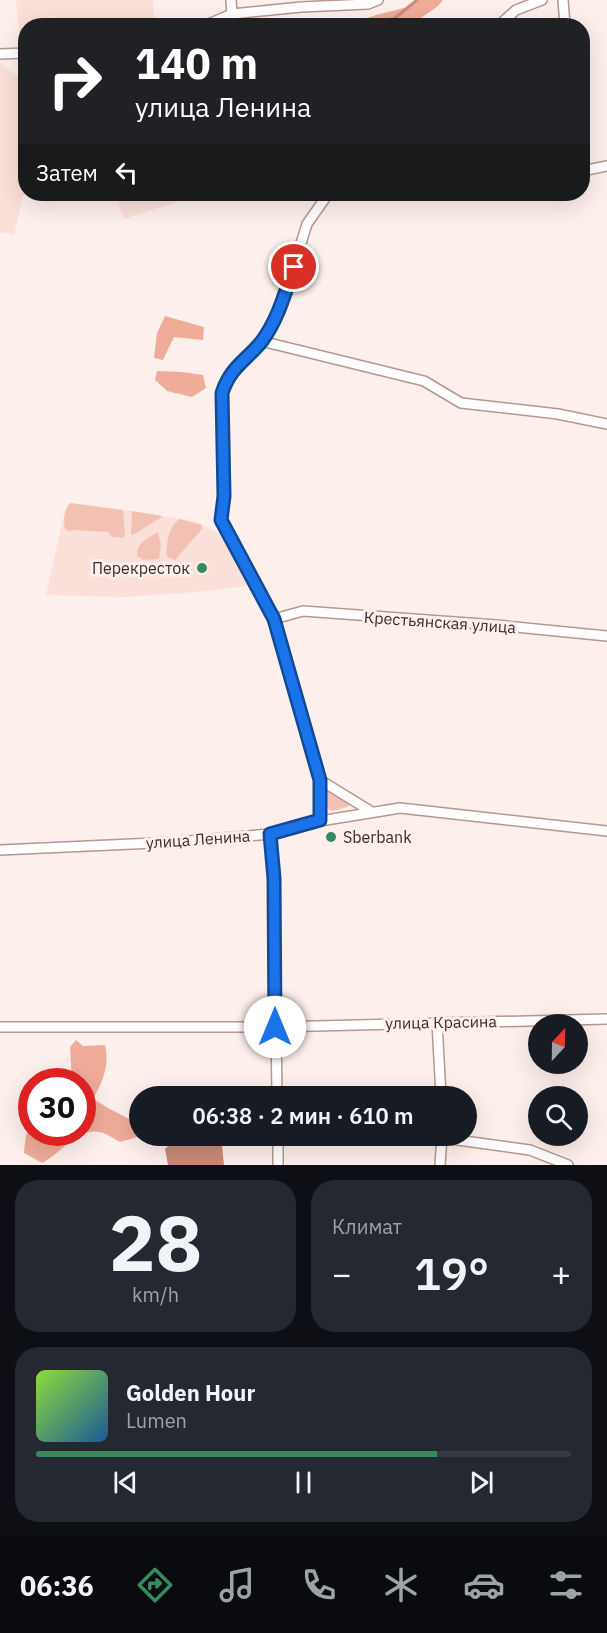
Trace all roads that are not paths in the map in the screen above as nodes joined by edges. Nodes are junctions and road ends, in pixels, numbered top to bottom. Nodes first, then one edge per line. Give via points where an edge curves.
1 (231, 0) edge
2 (542, 0) edge
3 (563, 0) edge
4 (372, 1) edge
5 (232, 14) junction
6 (223, 18) edge
7 (507, 18) edge
8 (564, 18) edge
9 (18, 53) edge
10 (0, 54) edge
11 (607, 166) edge
12 (590, 169) edge
13 (323, 201) edge
14 (261, 341) junction
15 (607, 424) edge
16 (274, 619) junction
17 (607, 636) edge
18 (320, 780) junction
19 (372, 812) junction
20 (320, 820) junction
21 (607, 831) edge
22 (270, 834) junction
23 (0, 850) edge
24 (607, 1019) edge
25 (437, 1022) junction
26 (0, 1027) edge
27 (275, 1027) junction
28 (277, 1086) edge
29 (440, 1086) edge
30 (477, 1142) edge
31 (278, 1146) edge
32 (442, 1146) edge
33 (278, 1165) edge
34 (441, 1165) edge
35 (568, 1165) edge

1 - 5 street
2 - 7 street
3 - 8 street
4 - 5 street
5 - 6 street
9 - 10 street
11 - 12 street
13 - 14 street via 307,224 280,311
14 - 15 street via 424,381 461,403
14 - 16 street via 228,377 222,393 221,520
16 - 17 street, Крестьянская улица via 303,611
16 - 18 street
18 - 19 street
18 - 20 street
19 - 20 street, улица Ленина
19 - 21 street, улица Ленина via 400,808
20 - 22 street, улица Ленина
22 - 23 street, улица Ленина
22 - 27 street
24 - 25 street, улица Красина
25 - 27 street, улица Красина
25 - 29 street
26 - 27 street, улица Красина
27 - 28 street
30 - 35 street via 530,1150
31 - 33 street
32 - 34 street

